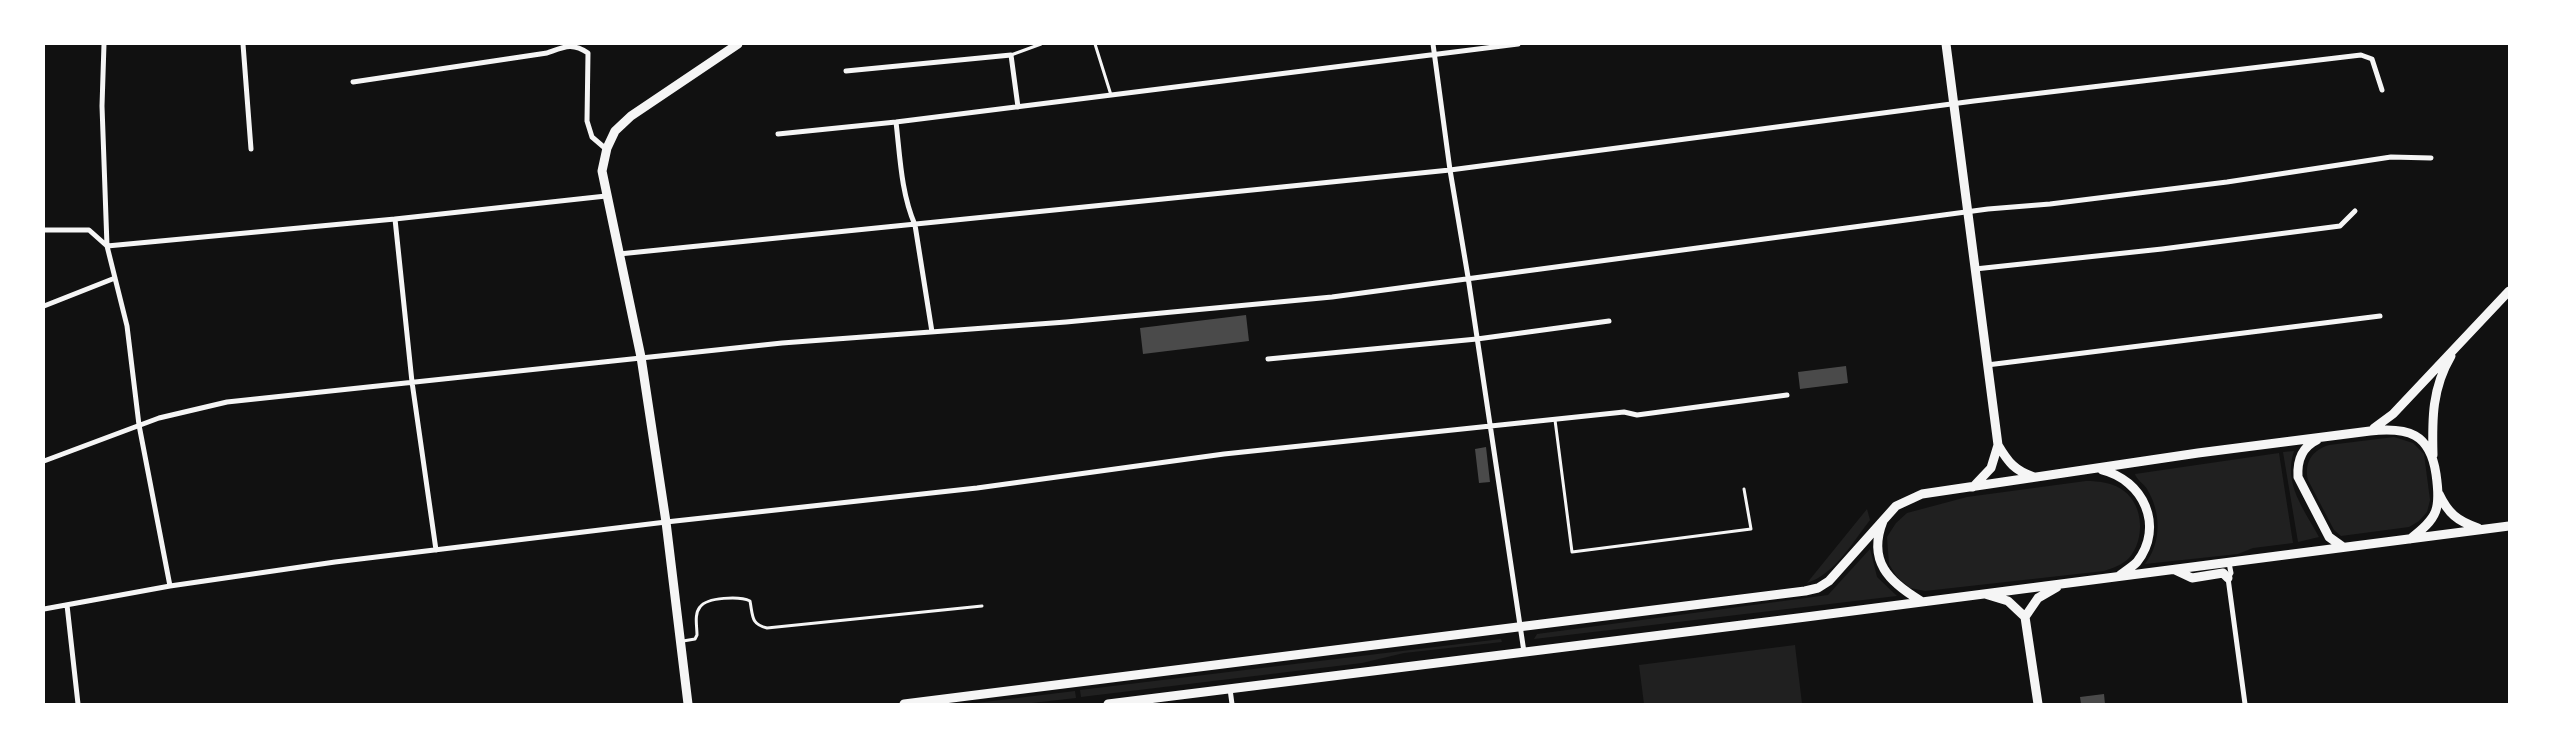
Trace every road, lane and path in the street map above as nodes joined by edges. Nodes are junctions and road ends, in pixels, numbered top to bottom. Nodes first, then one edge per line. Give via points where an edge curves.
1 (104, 44) edge
2 (243, 44) edge
3 (568, 44) edge
4 (738, 44) edge
5 (1041, 44) edge
6 (1095, 44) edge
7 (1433, 44) edge
8 (1518, 44) edge
9 (1946, 44) edge
10 (1011, 55) junction
11 (1435, 55) junction
12 (846, 71) dead end
13 (354, 82) dead end
14 (2382, 90) dead end
15 (1111, 95) junction
16 (1954, 104) junction
17 (1018, 107) junction
18 (896, 122) junction
19 (778, 134) dead end
20 (606, 148) junction
21 (251, 149) dead end
22 (2431, 158) dead end
23 (1450, 170) junction
24 (606, 196) junction
25 (1968, 212) junction
26 (2355, 212) dead end
27 (395, 219) junction
28 (915, 225) junction
29 (44, 230) edge
30 (107, 246) junction
31 (618, 254) junction
32 (1975, 269) junction
33 (1468, 277) junction
34 (115, 278) junction
35 (2509, 291) edge
36 (44, 306) edge
37 (2380, 316) dead end
38 (1609, 321) dead end
39 (932, 332) junction
40 (1477, 339) junction
41 (2457, 346) junction
42 (641, 357) junction
43 (1268, 359) dead end
44 (1987, 365) junction
45 (412, 382) junction
46 (1786, 395) dead end
47 (1555, 420) junction
48 (139, 425) junction
49 (1489, 428) junction
50 (2370, 431) junction
51 (2322, 437) junction
52 (1998, 445) junction
53 (2433, 456) junction
54 (44, 461) edge
55 (2097, 468) junction
56 (2036, 478) junction
57 (1973, 487) junction
58 (1744, 489) dead end
59 (2439, 494) junction
60 (1886, 516) junction
61 (666, 522) junction
62 (2509, 526) edge
63 (2482, 529) junction
64 (2410, 539) junction
65 (2342, 547) junction
66 (436, 550) junction
67 (2229, 563) junction
68 (2175, 570) junction
69 (2118, 577) junction
70 (2228, 578) junction
71 (2066, 583) junction
72 (170, 586) junction
73 (1981, 593) junction
74 (1921, 601) junction
75 (67, 605) junction
76 (982, 606) dead end
77 (44, 608) edge
78 (2025, 617) junction
79 (1520, 627) junction
80 (680, 641) junction
81 (1524, 652) junction
82 (1230, 689) junction
83 (78, 704) edge
84 (688, 704) edge
85 (904, 704) edge
86 (1108, 704) edge
87 (1232, 704) edge
88 (2038, 704) edge
89 (2245, 704) edge

1 - 30 street via 102,106
2 - 21 street
3 - 13 street via 547,53
3 - 20 street via 588,53 587,121 592,137
4 - 20 main road via 631,116 615,131
5 - 10 lane
6 - 15 lane
7 - 11 street
8 - 11 street
9 - 16 main road
10 - 12 street
10 - 17 street
11 - 15 street
11 - 23 street
14 - 16 street via 2372,59 2360,55
15 - 17 street
16 - 23 street
16 - 25 main road
17 - 18 street
18 - 19 street
18 - 28 street via 904,188
20 - 24 main road via 602,171
22 - 25 street via 2391,157 2227,182
23 - 28 street
23 - 33 street
24 - 27 street
24 - 31 main road
25 - 32 main road
25 - 33 street
26 - 32 street via 2340,226
27 - 30 street
27 - 45 street
28 - 31 street
28 - 39 street
29 - 30 street via 89,230
30 - 34 street
31 - 42 main road
32 - 44 main road
33 - 39 street via 1332,297
33 - 40 street
34 - 36 street
34 - 48 street via 127,326
35 - 41 main road
37 - 44 street
38 - 40 street
39 - 42 street
40 - 43 street
40 - 49 street
41 - 50 main road via 2388,419
41 - 53 main road via 2434,393
42 - 45 street
42 - 61 main road
44 - 52 main road
45 - 48 street via 226,402 197,407
45 - 66 street
46 - 47 street via 1636,415 1624,412
47 - 49 street
47 - 58 lane via 1572,552 1751,530
48 - 54 street
48 - 72 street
49 - 61 street via 1224,454 977,488
49 - 79 street
50 - 51 main road
50 - 53 main road via 2407,432 2424,441
51 - 55 main road
51 - 65 main road via 2304,449 2297,469 2298,477 2329,537
52 - 56 main road via 2010,466
52 - 57 main road via 1991,468
53 - 59 main road
55 - 56 main road
55 - 69 main road via 2126,479 2143,499 2147,510 2149,521 2144,550 2136,563
56 - 57 main road
57 - 60 main road via 1922,494 1896,506
59 - 63 main road via 2454,518
59 - 64 main road via 2438,509 2433,519
60 - 74 main road via 1878,544 1884,571 1904,592
60 - 79 main road via 1836,574 1818,588
61 - 66 street
61 - 80 main road
62 - 63 main road
63 - 64 main road
64 - 65 main road
65 - 67 main road
66 - 72 street
67 - 68 main road
67 - 70 street via 2231,573
68 - 69 main road
68 - 70 main road via 2192,578 2223,573
69 - 71 main road
70 - 89 street
71 - 73 main road
71 - 78 main road via 2038,598
72 - 75 street
73 - 74 main road
73 - 78 main road via 2008,601
74 - 81 main road
75 - 77 street
75 - 83 street
76 - 80 lane via 767,628 752,621 750,601 728,598 707,601 700,607 695,639
78 - 88 main road
79 - 81 street
79 - 85 main road
80 - 84 main road
81 - 82 main road
82 - 86 main road
82 - 87 street

